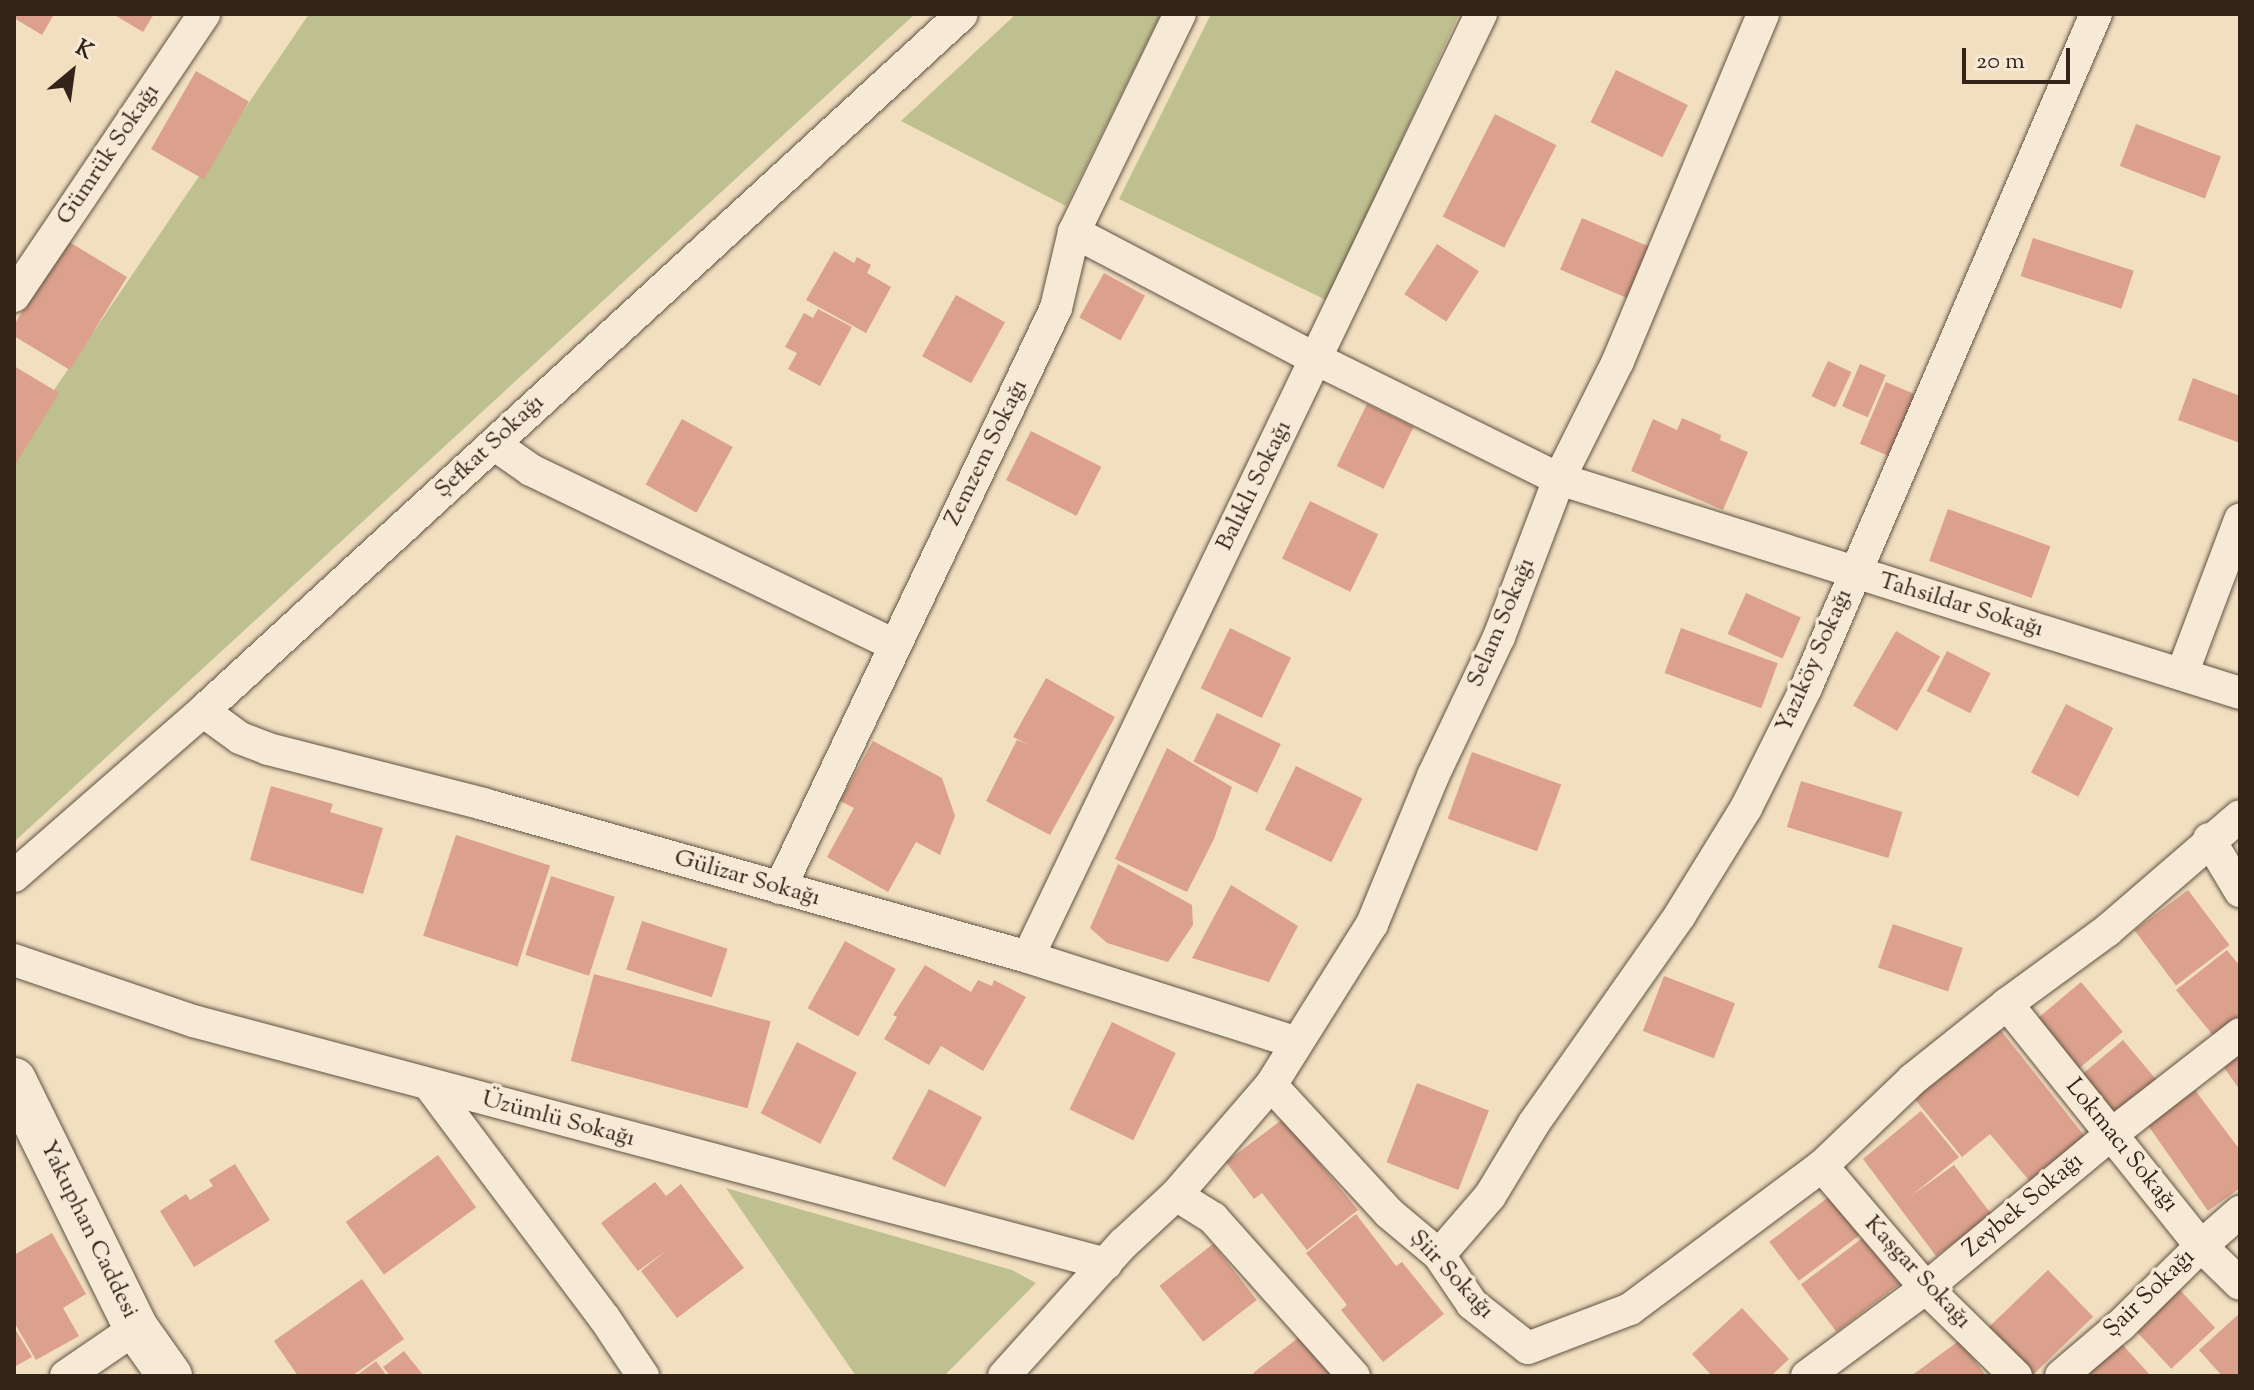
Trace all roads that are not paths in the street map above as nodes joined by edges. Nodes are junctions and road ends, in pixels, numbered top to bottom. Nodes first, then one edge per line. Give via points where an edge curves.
1 (204, 14) edge
2 (962, 14) edge
3 (1180, 14) edge
4 (1481, 14) edge
5 (1763, 14) edge
6 (2096, 14) edge
7 (1074, 232) junction
8 (14, 296) edge
9 (1316, 359) junction
10 (494, 444) junction
11 (1559, 479) junction
12 (2240, 520) edge
13 (1854, 573) junction
14 (895, 645) junction
15 (2182, 674) junction
16 (2240, 693) edge
17 (203, 711) junction
18 (2240, 816) edge
19 (2209, 839) junction
20 (14, 876) edge
21 (780, 888) junction
22 (2240, 891) edge
23 (1028, 957) junction
24 (14, 960) edge
25 (2007, 1004) junction
26 (2240, 1034) edge
27 (1295, 1042) junction
28 (14, 1080) edge
29 (1271, 1085) junction
30 (430, 1086) junction
31 (2113, 1133) junction
32 (1822, 1166) junction
33 (1176, 1195) junction
34 (2240, 1212) edge
35 (2201, 1246) junction
36 (1439, 1255) junction
37 (1106, 1264) junction
38 (2240, 1284) edge
39 (1926, 1288) junction
40 (136, 1328) junction
41 (66, 1376) edge
42 (170, 1376) edge
43 (643, 1376) edge
44 (1004, 1376) edge
45 (1354, 1376) edge
46 (1807, 1376) edge
47 (2016, 1376) edge
48 (2061, 1376) edge

1 - 8 street, Gümrük Sokağı
2 - 10 street, Şefkat Sokağı
3 - 7 street, Zemzem Sokağı
4 - 9 street, Balıklı Sokağı
5 - 11 street, Selam Sokağı via 1618,361
6 - 13 street, Yazıköy Sokağı
7 - 9 street, Tahsildar Sokağı
7 - 14 street, Zemzem Sokağı via 1056,308
9 - 11 street, Tahsildar Sokağı
9 - 23 street, Balıklı Sokağı
10 - 14 street via 531,470
10 - 17 street, Şefkat Sokağı
11 - 13 street, Tahsildar Sokağı
11 - 27 street, Selam Sokağı via 1499,637 1433,776 1372,924
12 - 15 street
13 - 15 street, Tahsildar Sokağı
13 - 36 street, Yazıköy Sokağı via 1806,688 1746,808 1490,1196
14 - 21 street, Zemzem Sokağı
15 - 16 street, Tahsildar Sokağı
17 - 20 street, Şefkat Sokağı
17 - 21 street, Gülizar Sokağı via 240,738 268,749
18 - 19 street
19 - 22 street
19 - 25 street via 2108,930
21 - 23 street, Gülizar Sokağı
23 - 27 street, Gülizar Sokağı
24 - 30 street, Üzümlü Sokağı via 193,1021
25 - 31 street, Lokmacı Sokağı
25 - 32 street via 1913,1079
26 - 31 street, Zeybek Sokağı
27 - 29 street, Selam Sokağı
28 - 40 street, Yakuphan Caddesi
29 - 33 street, Selam Sokağı
29 - 36 street, Şiir Sokağı via 1389,1213
30 - 37 street, Üzümlü Sokağı
30 - 43 street
31 - 35 street, Lokmacı Sokağı
31 - 39 street, Zeybek Sokağı
32 - 36 street, Şiir Sokağı via 1630,1309 1528,1348 1472,1304
32 - 39 street, Kaşgar Sokağı
33 - 37 street, Selam Sokağı
33 - 45 street via 1213,1218
34 - 35 street, Şair Sokağı
35 - 38 street, Lokmacı Sokağı
35 - 48 street, Şair Sokağı
37 - 44 street, Selam Sokağı
39 - 46 street, Zeybek Sokağı
39 - 47 street, Kaşgar Sokağı
40 - 41 street
40 - 42 street, Yakuphan Caddesi

